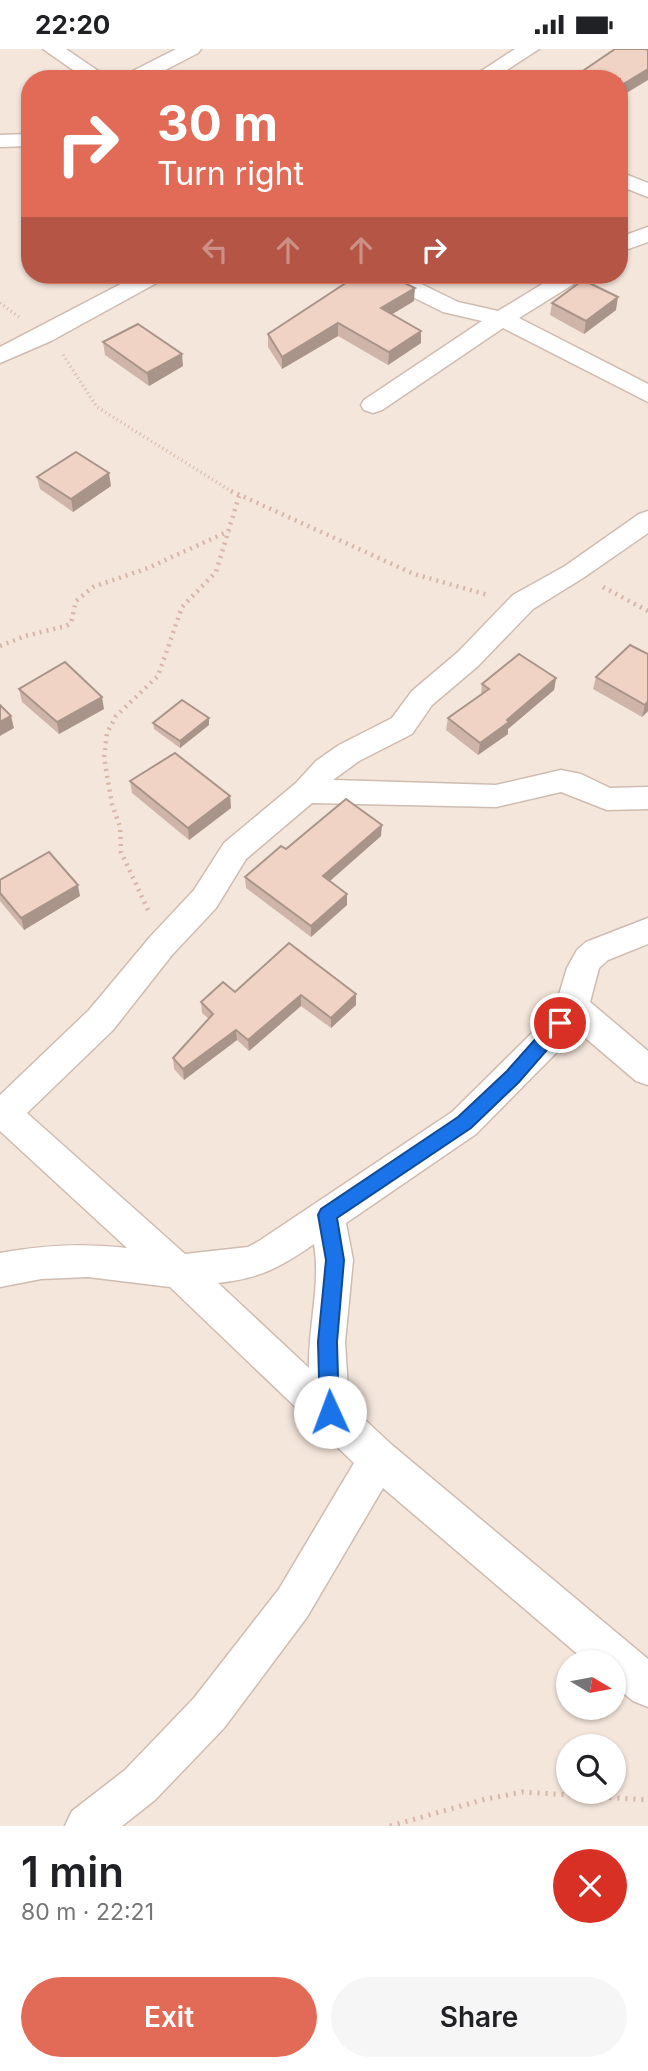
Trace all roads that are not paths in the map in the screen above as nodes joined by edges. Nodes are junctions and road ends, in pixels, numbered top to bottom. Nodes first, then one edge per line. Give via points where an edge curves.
1 (53, 49) edge
2 (191, 49) edge
3 (528, 49) edge
4 (86, 70) edge
5 (150, 70) edge
6 (494, 70) edge
7 (21, 140) edge
8 (0, 141) edge
9 (628, 182) edge
10 (648, 191) edge
11 (648, 234) edge
12 (628, 242) edge
13 (138, 284) edge
14 (404, 284) edge
15 (558, 284) edge
16 (503, 319) junction
17 (0, 356) edge
18 (648, 394) edge
19 (373, 405) dead end
20 (648, 520) edge
21 (306, 791) junction
22 (648, 798) edge
23 (648, 931) edge
24 (572, 1007) junction
25 (648, 1071) edge
26 (2, 1112) edge
27 (327, 1215) junction
28 (0, 1270) edge
29 (179, 1271) junction
30 (330, 1412) junction
31 (378, 1459) junction
32 (648, 1686) edge
33 (87, 1826) edge

1 - 4 street
2 - 5 street
3 - 6 street
7 - 8 street
9 - 10 street
11 - 12 street
13 - 17 street
14 - 16 street via 451,307
15 - 16 street
16 - 18 street
16 - 19 street
20 - 21 street via 523,602 422,698 402,726 349,753
21 - 22 street via 496,796 561,781 607,799
21 - 26 street via 234,851 205,899 102,1020
23 - 24 street via 588,959
24 - 25 street
24 - 27 street via 513,1076 464,1123
26 - 29 street
27 - 29 street via 292,1242 250,1262
27 - 30 street via 335,1260 327,1342
28 - 29 street via 88,1259
29 - 30 street
30 - 31 street
31 - 32 street
31 - 33 street via 293,1603 209,1713 140,1785

